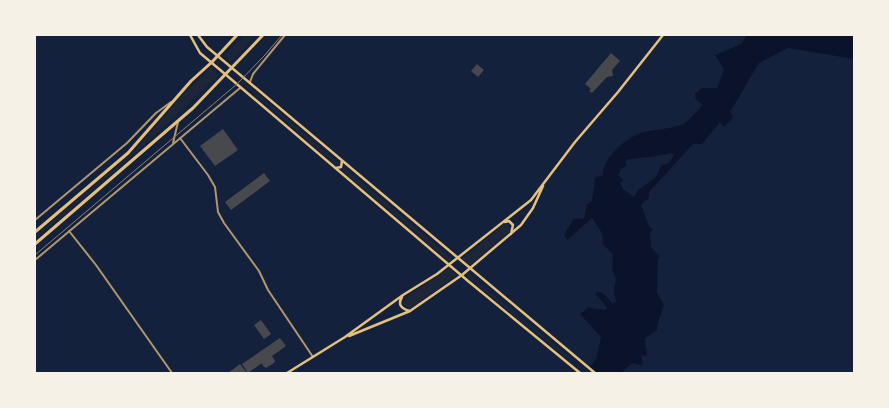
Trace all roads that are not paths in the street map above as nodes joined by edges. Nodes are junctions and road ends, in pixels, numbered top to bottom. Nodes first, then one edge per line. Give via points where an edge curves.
1 (190, 35) edge
2 (198, 35) edge
3 (237, 35) edge
4 (263, 35) edge
5 (285, 35) edge
6 (663, 35) edge
7 (218, 56) junction
8 (212, 62) junction
9 (232, 68) junction
10 (225, 74) junction
11 (250, 82) junction
12 (240, 87) junction
13 (173, 100) junction
14 (178, 122) junction
15 (180, 138) junction
16 (173, 143) junction
17 (342, 161) junction
18 (334, 167) junction
19 (545, 182) junction
20 (35, 220) edge
21 (502, 223) junction
22 (35, 232) edge
23 (69, 232) junction
24 (511, 235) junction
25 (35, 244) edge
26 (458, 258) junction
27 (35, 260) edge
28 (449, 265) junction
29 (470, 268) junction
30 (462, 275) junction
31 (403, 295) junction
32 (410, 311) junction
33 (345, 338) junction
34 (313, 357) junction
35 (172, 373) edge
36 (287, 373) edge
37 (580, 373) edge
38 (595, 373) edge

1 - 8 main road via 200,53
2 - 7 main road
3 - 7 main road
4 - 9 main road
5 - 11 street
6 - 19 main road
7 - 8 main road
7 - 9 main road
8 - 10 main road
8 - 13 main road
9 - 10 main road
9 - 11 main road
10 - 12 main road
10 - 14 main road
11 - 17 main road
12 - 15 street
12 - 18 main road
13 - 20 street
13 - 22 main road via 128,153
14 - 16 street
14 - 25 main road
15 - 16 street
15 - 34 street via 215,187 218,212 224,223
16 - 23 street
17 - 18 main road via 341,167
17 - 26 main road
18 - 28 main road
19 - 21 main road via 531,200
19 - 24 main road via 526,220
21 - 24 main road via 513,225
21 - 26 main road
23 - 27 street
23 - 35 street
24 - 29 main road
26 - 28 main road
26 - 29 main road
28 - 30 main road
28 - 31 main road
29 - 30 main road
29 - 38 main road
30 - 32 main road
30 - 37 main road
31 - 32 main road via 400,305
31 - 33 main road
32 - 33 main road
33 - 34 main road
34 - 36 main road

